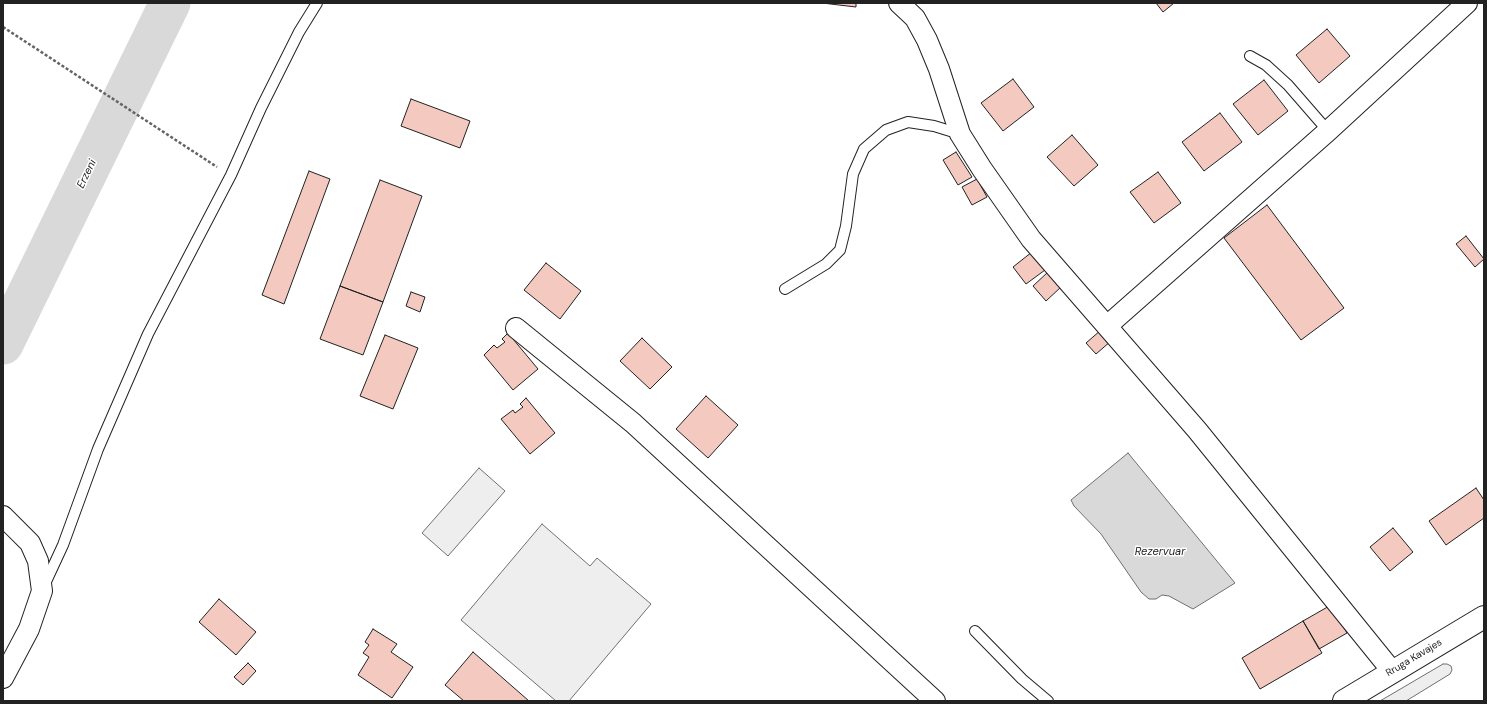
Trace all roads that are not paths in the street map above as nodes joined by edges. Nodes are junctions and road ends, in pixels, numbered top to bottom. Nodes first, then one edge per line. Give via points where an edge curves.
1 (317, 3) edge
2 (899, 3) edge
3 (1467, 3) edge
4 (1250, 56) dead end
5 (1328, 131) junction
6 (960, 134) junction
7 (785, 289) dead end
8 (1107, 326) junction
9 (516, 328) dead end
10 (3, 516) edge
11 (42, 591) junction
12 (1484, 617) edge
13 (975, 631) dead end
14 (1392, 671) junction
15 (3, 678) edge
16 (935, 701) edge
17 (1048, 701) edge
18 (1344, 701) edge

1 - 11 lane via 299,32 231,175 148,334 98,449 63,545
2 - 6 street via 915,18 927,40
3 - 5 street
4 - 5 lane via 1266,65 1288,85
5 - 8 street
6 - 7 lane via 908,122 886,130 864,149 853,174 840,250 826,264
6 - 8 street via 1031,239
8 - 14 street via 1217,455
9 - 16 street via 633,423
10 - 11 street via 30,543 38,561
11 - 15 street via 30,629
12 - 14 main road, Rruga Kavajes
13 - 17 lane
14 - 18 main road, Rruga Kavajes

